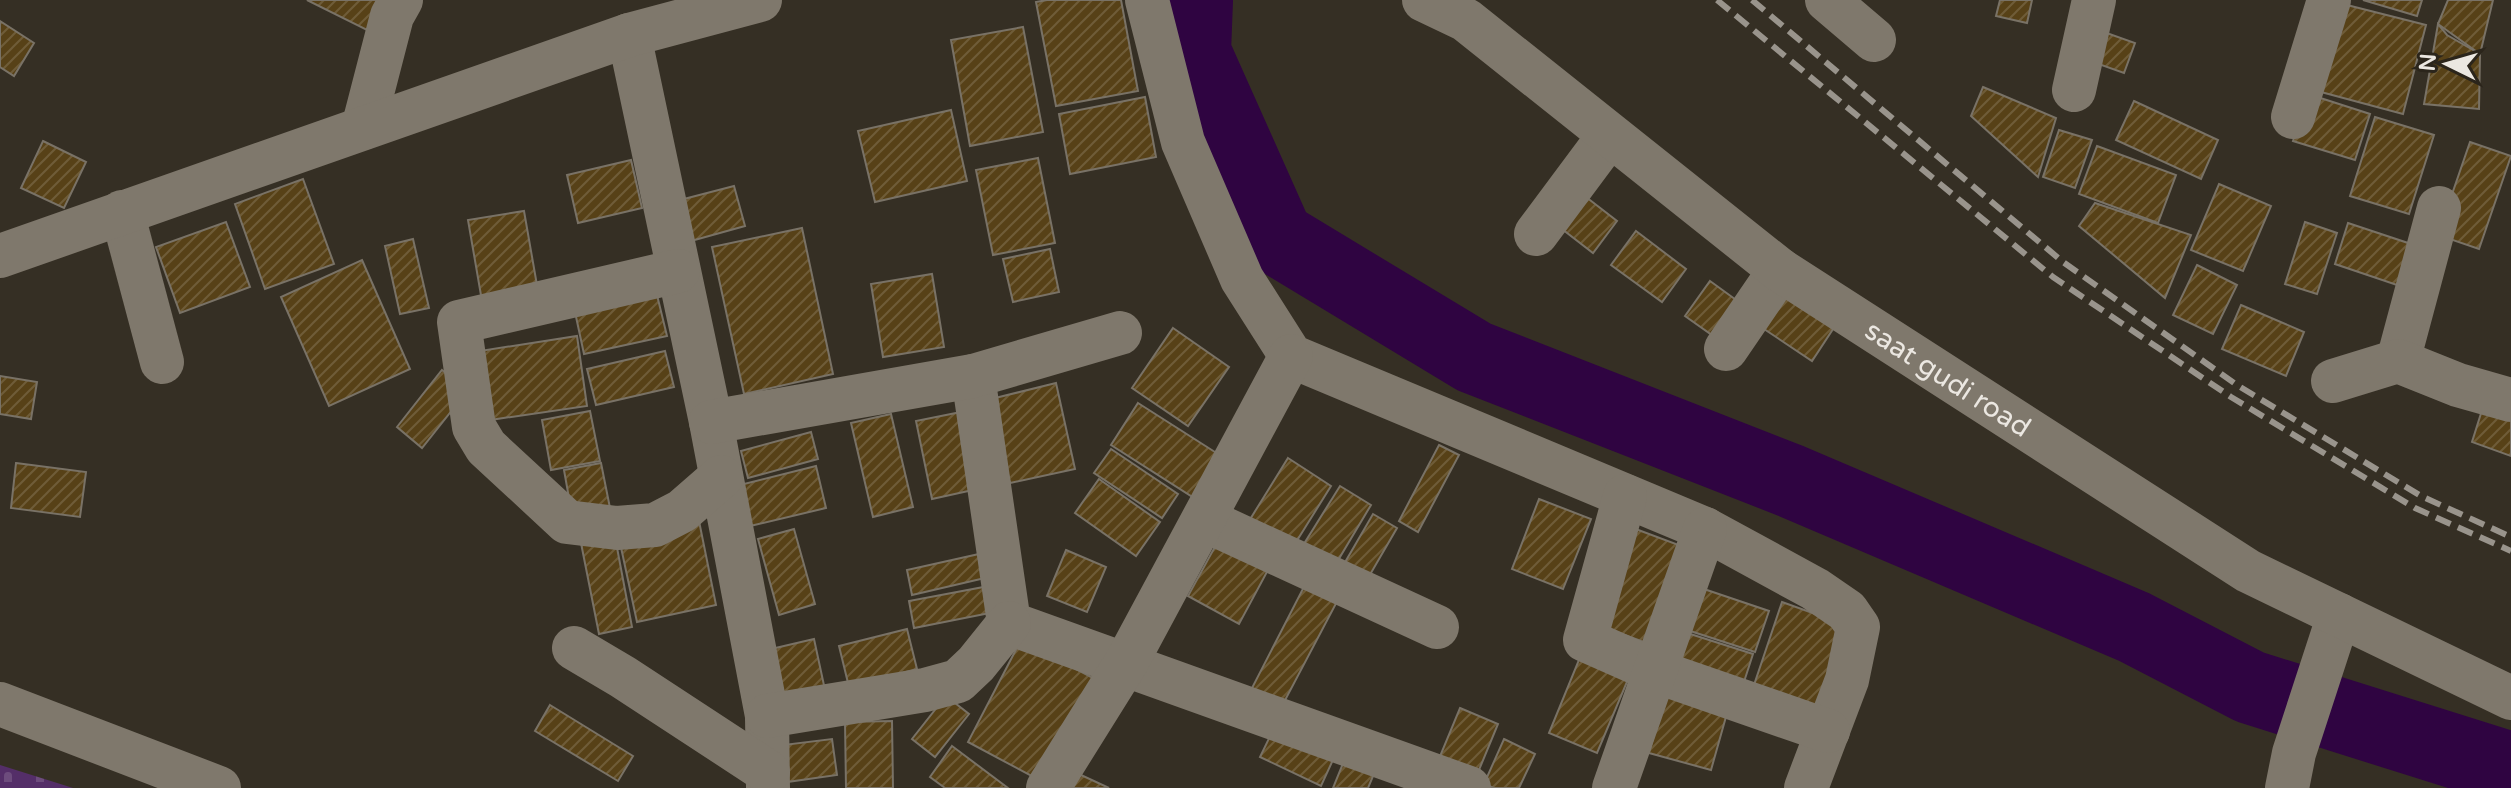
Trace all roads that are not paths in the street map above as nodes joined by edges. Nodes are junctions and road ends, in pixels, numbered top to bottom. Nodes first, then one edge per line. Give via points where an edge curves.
1 (401, 0) edge
2 (760, 0) edge
3 (1147, 0) edge
4 (1424, 0) edge
5 (1827, 0) edge
6 (2094, 0) edge
7 (2329, 0) edge
8 (629, 35) junction
9 (1874, 40) dead end
10 (2074, 90) dead end
11 (2293, 117) dead end
12 (363, 128) junction
13 (1609, 136) junction
14 (2439, 208) dead end
15 (122, 212) junction
16 (1536, 234) dead end
17 (3, 250) edge
18 (1780, 270) junction
19 (678, 271) junction
20 (1120, 333) dead end
21 (1726, 349) dead end
22 (1291, 356) junction
23 (2398, 361) junction
24 (162, 362) dead end
25 (973, 376) junction
26 (2333, 381) dead end
27 (2511, 400) edge
28 (711, 422) junction
29 (721, 477) junction
30 (1625, 496) junction
31 (1205, 520) junction
32 (1705, 529) junction
33 (1009, 623) junction
34 (1437, 627) dead end
35 (2333, 634) junction
36 (574, 648) dead end
37 (1126, 663) junction
38 (1655, 671) junction
39 (2511, 698) edge
40 (0, 704) edge
41 (767, 716) junction
42 (1828, 731) junction
43 (2293, 778) edge
44 (768, 780) edge
45 (219, 788) edge
46 (1048, 788) edge
47 (1469, 788) edge
48 (1614, 788) edge
49 (1806, 788) edge

1 - 12 street via 392,16
2 - 8 street
3 - 22 street via 1183,142 1242,279
4 - 13 street, saat gudi road via 1466,20
5 - 9 street
6 - 10 street
7 - 11 street
8 - 12 street
8 - 19 street
12 - 15 street
13 - 16 street
13 - 18 street, saat gudi road
14 - 23 street
15 - 17 street
15 - 24 street
18 - 21 street
18 - 35 street, saat gudi road via 2248,571
19 - 28 street
19 - 29 street via 459,322 474,427 486,447 567,522 617,528 655,525 682,511
20 - 25 street
22 - 30 street
22 - 31 street
23 - 26 street
23 - 27 street
25 - 28 street
25 - 33 street
28 - 29 street
29 - 41 street
30 - 32 street
30 - 38 street via 1585,640
31 - 34 street
31 - 37 street
32 - 38 street
32 - 42 street via 1815,589 1847,611 1858,627 1847,680
33 - 37 street
33 - 41 street via 958,681
35 - 39 street, saat gudi road
35 - 43 street
36 - 44 street
37 - 46 street
37 - 47 street
38 - 42 street
38 - 48 street
40 - 45 street
41 - 44 street
42 - 49 street

